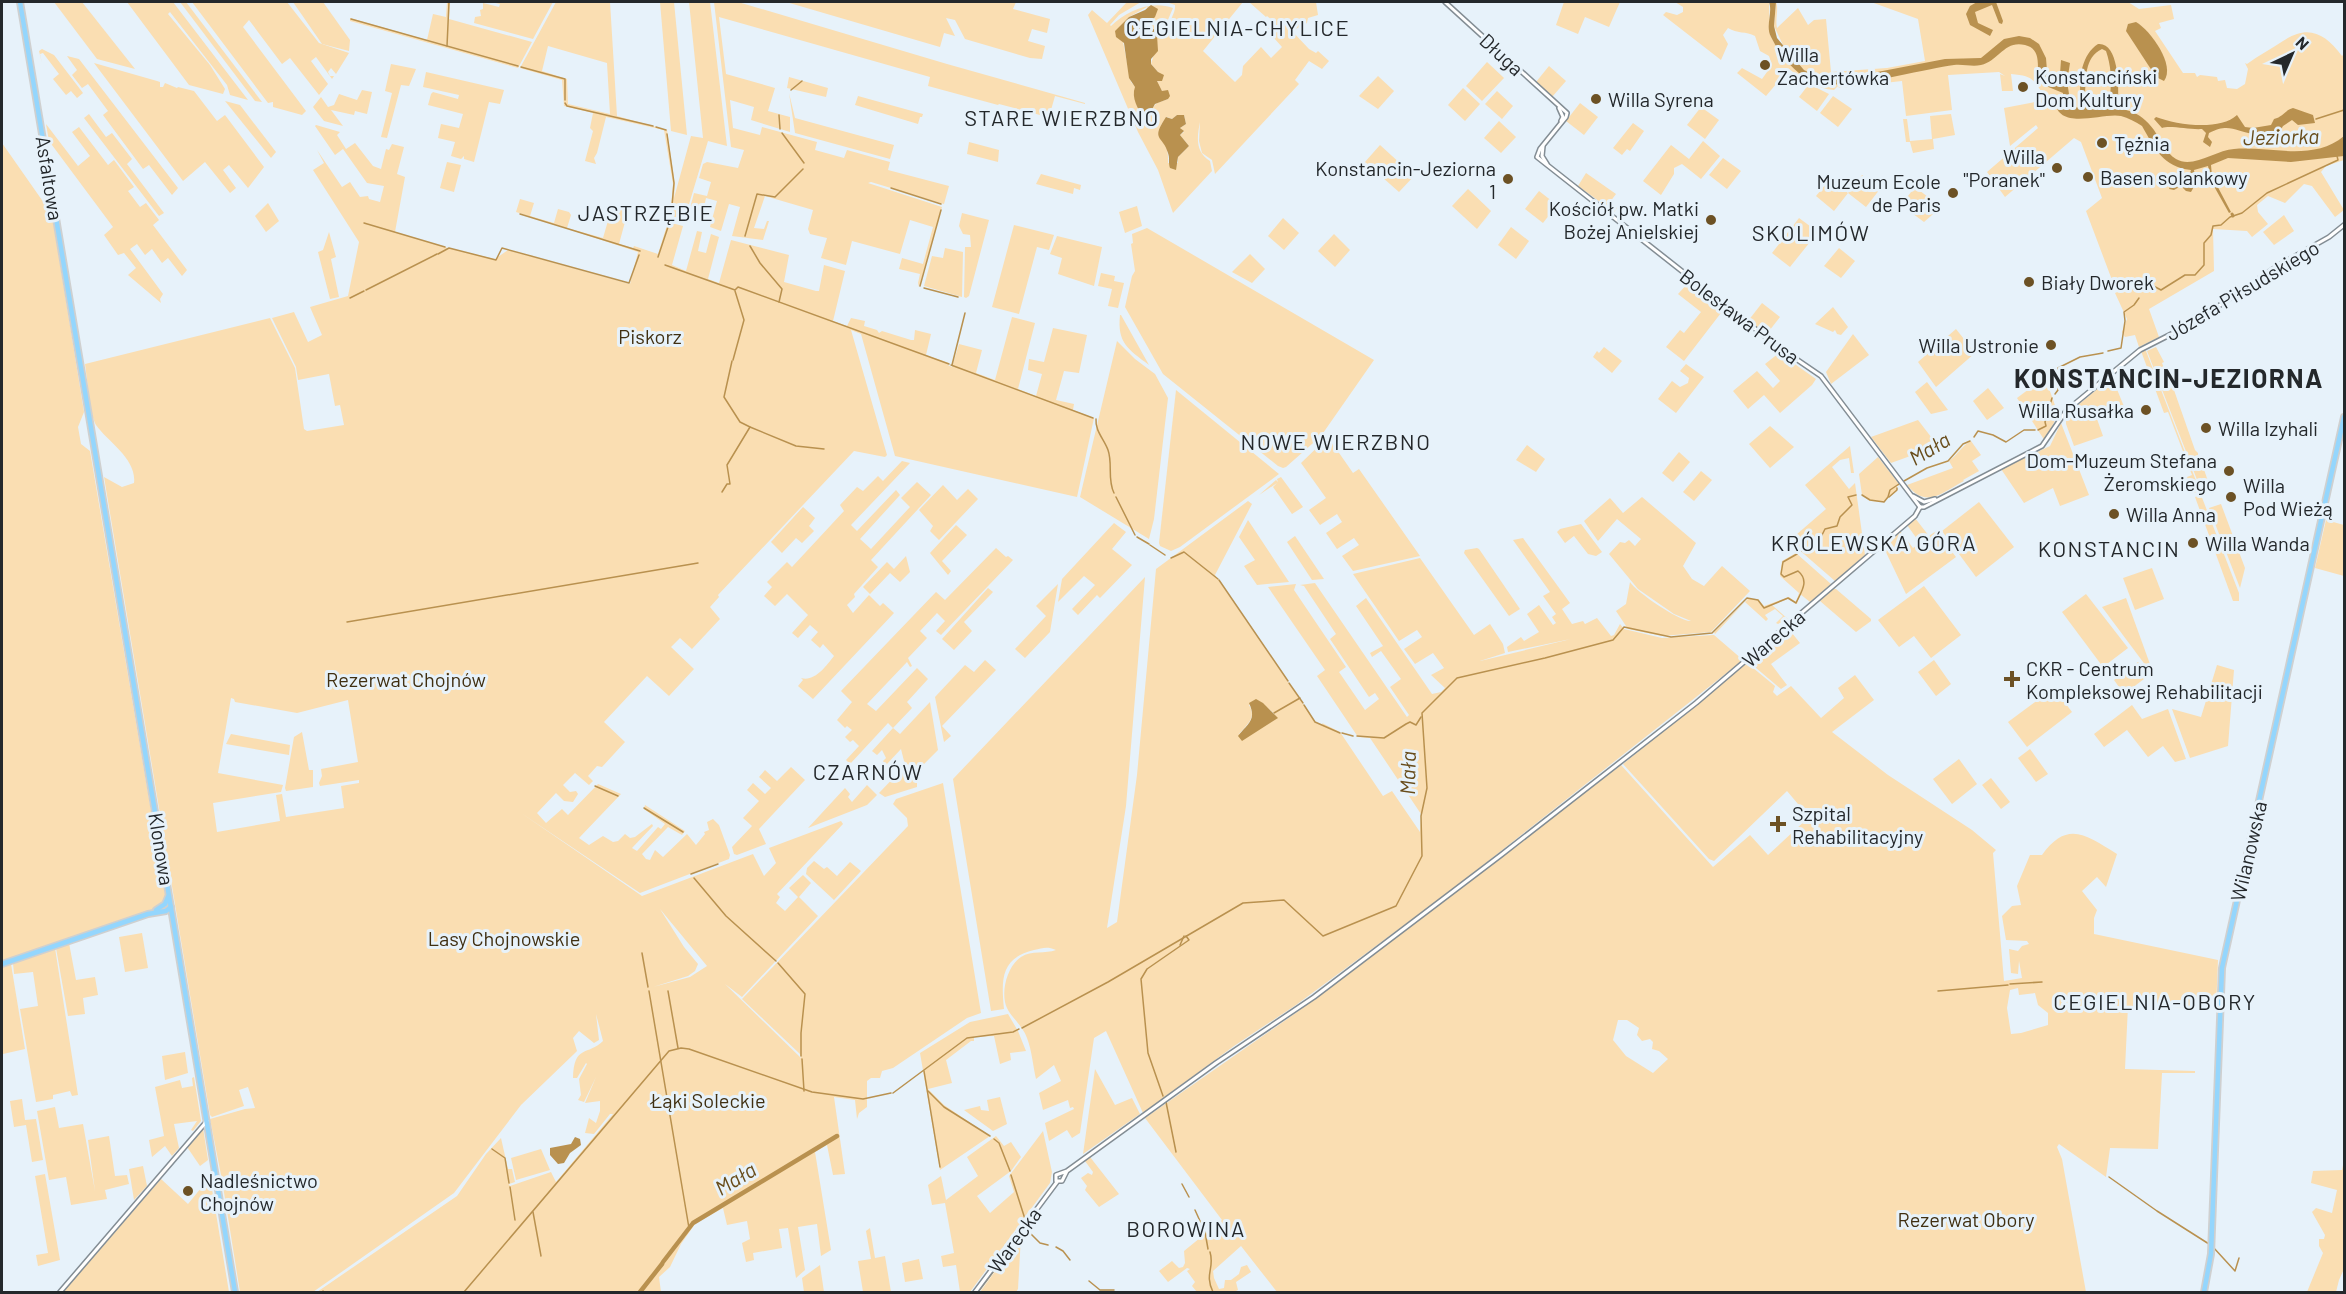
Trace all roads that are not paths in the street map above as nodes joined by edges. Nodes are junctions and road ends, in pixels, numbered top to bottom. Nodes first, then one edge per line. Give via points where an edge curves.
1 (20, 2) edge
2 (1445, 2) edge
3 (1540, 155) joint
4 (2344, 225) edge
5 (79, 355) joint
6 (2344, 417) edge
7 (1922, 504) junction
8 (169, 894) junction
9 (171, 907) junction
10 (162, 909) junction
11 (173, 917) junction
12 (2, 964) edge
13 (207, 1121) junction
14 (60, 1293) edge
15 (235, 1293) edge
16 (975, 1293) edge
17 (2204, 1293) edge

1 - 5 main road, Asfaltowa
2 - 3 street, Długa via 1559,106 1564,115 1562,122
3 - 7 street, Bolesława Prusa via 1546,164 1780,349 1821,376
4 - 7 street, Józefa Piłsudskiego via 2195,322 2140,350 2066,411 2042,446
5 - 8 main road, Klonowa
6 - 17 main road, Wilanowska via 2223,960 2211,1254
7 - 16 street, Warecka via 1915,516 1748,660 1620,762 1314,997 1061,1176 1056,1175 1052,1187
8 - 9 main road, Klonowa
8 - 10 main road
9 - 10 main road
9 - 11 main road, Klonowa
10 - 11 main road
10 - 12 main road
11 - 13 main road, Klonowa
13 - 14 street
13 - 15 main road, Klonowa

